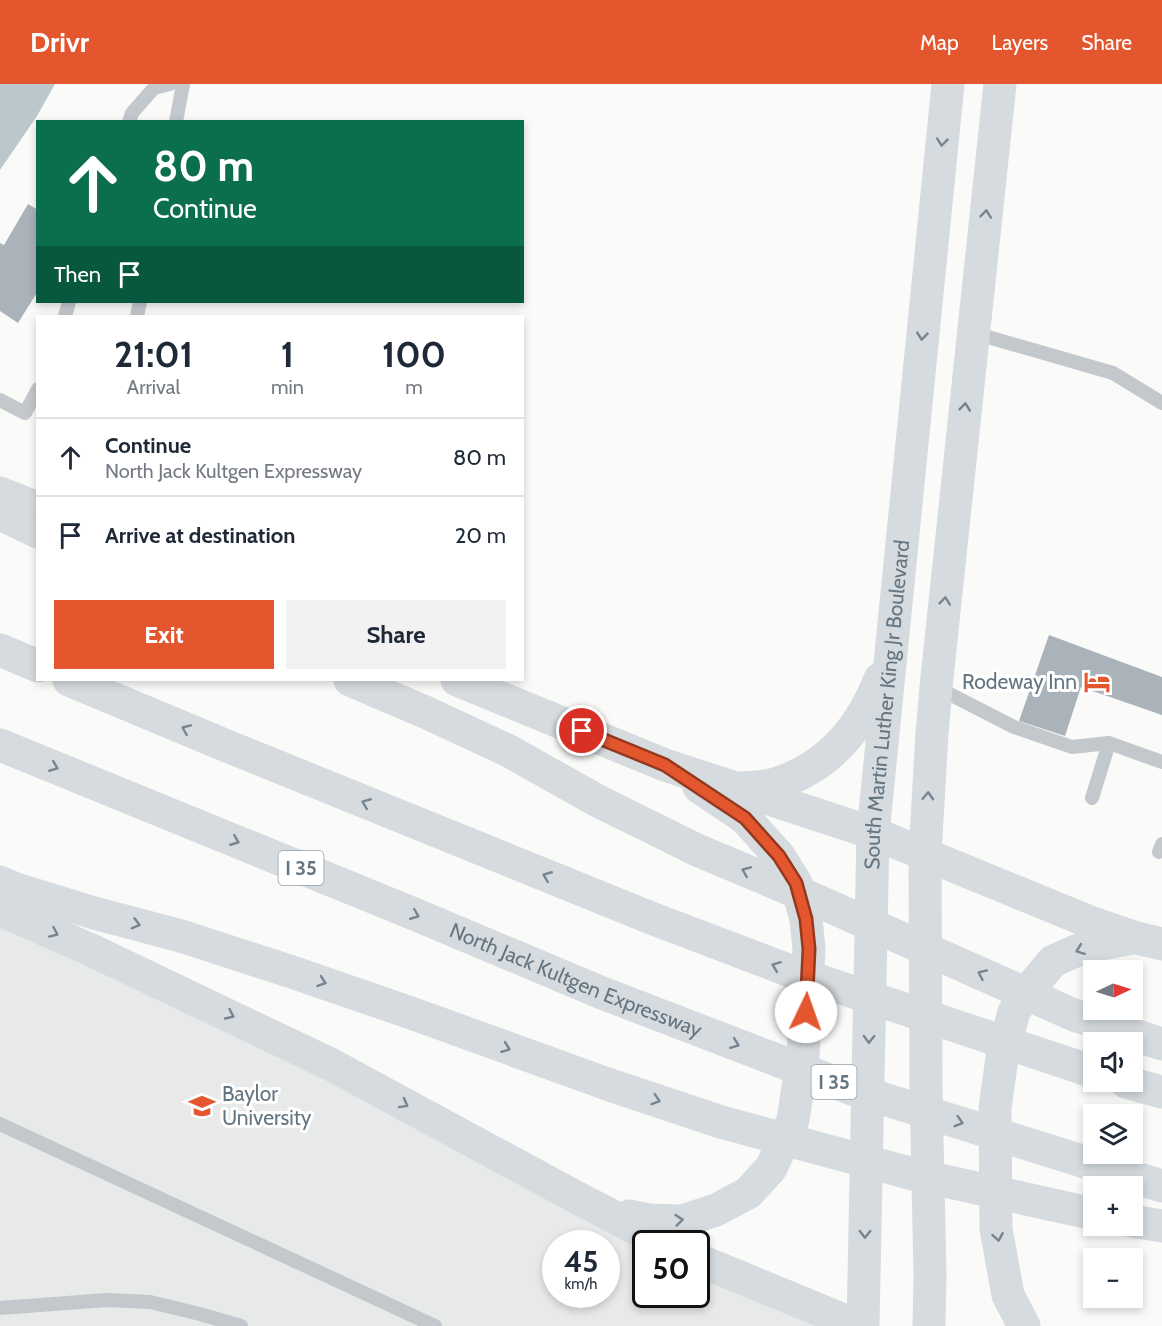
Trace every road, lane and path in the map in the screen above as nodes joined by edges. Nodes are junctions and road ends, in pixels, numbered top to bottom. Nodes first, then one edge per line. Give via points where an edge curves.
1 (170, 84) edge
2 (183, 84) edge
3 (948, 84) edge
4 (1000, 84) edge
5 (130, 120) edge
6 (176, 120) edge
7 (974, 333) junction
8 (36, 393) edge
9 (0, 400) edge
10 (1162, 403) edge
11 (2, 504) edge
12 (36, 508) edge
13 (36, 530) edge
14 (0, 650) edge
15 (890, 652) junction
16 (36, 665) edge
17 (71, 681) edge
18 (352, 681) edge
19 (459, 681) edge
20 (936, 687) junction
21 (1109, 743) junction
22 (0, 745) edge
23 (1162, 762) edge
24 (665, 765) junction
25 (736, 788) junction
26 (1092, 798) dead end
27 (873, 834) junction
28 (925, 854) junction
29 (0, 882) edge
30 (0, 910) edge
31 (1149, 941) edge
32 (1162, 1044) edge
33 (1082, 1068) edge
34 (1143, 1087) edge
35 (1162, 1092) edge
36 (0, 1124) edge
37 (1162, 1186) edge
38 (601, 1210) junction
39 (1082, 1212) edge
40 (1143, 1223) edge
41 (1162, 1226) edge
42 (639, 1230) edge
43 (710, 1265) edge
44 (0, 1308) edge
45 (241, 1326) edge
46 (435, 1326) edge
47 (858, 1326) edge
48 (863, 1326) edge
49 (929, 1326) edge
50 (1024, 1326) edge

1 - 5 lane via 154,88
2 - 6 lane
3 -> 15 main road, South Martin Luther King Jr Boulevard
7 -> 4 main road
7 - 10 lane via 1113,373
20 -> 7 main road
8 - 9 lane via 25,413
11 - 12 main road
11 - 13 main road
14 - 16 main road
15 - 25 main road via 872,699 840,746 795,777 776,784
15 - 27 main road, South Martin Luther King Jr Boulevard
33 -> 17 main road via 793,972
32 -> 18 main road via 1074,1015 697,850 507,750
19 - 24 main road
20 - 21 lane via 1014,727 1072,747
28 -> 20 main road
21 - 23 lane
21 - 26 lane
22 -> 37 main road, North Jack Kultgen Expressway / I 35 via 602,993 855,1090
24 - 25 main road
38 -> 24 main road via 648,1220 682,1221 716,1210 748,1193 771,1168 793,1120 804,1055 809,949 796,883 779,856 745,818
25 - 27 main road
27 - 28 main road
27 -> 48 main road, South Martin Luther King Jr Boulevard
28 - 31 main road via 1090,922
28 - 49 main road
29 -> 39 main road via 292,972 721,1122 902,1171
30 -> 38 main road via 89,948 332,1065
31 -> 50 main road via 1084,947 1053,961 1023,997 1011,1021 995,1108 996,1229 1008,1295
34 - 35 main road
36 - 46 lane
38 - 42 main road
40 - 41 main road
43 - 47 main road
44 - 45 lane via 107,1300 150,1302

